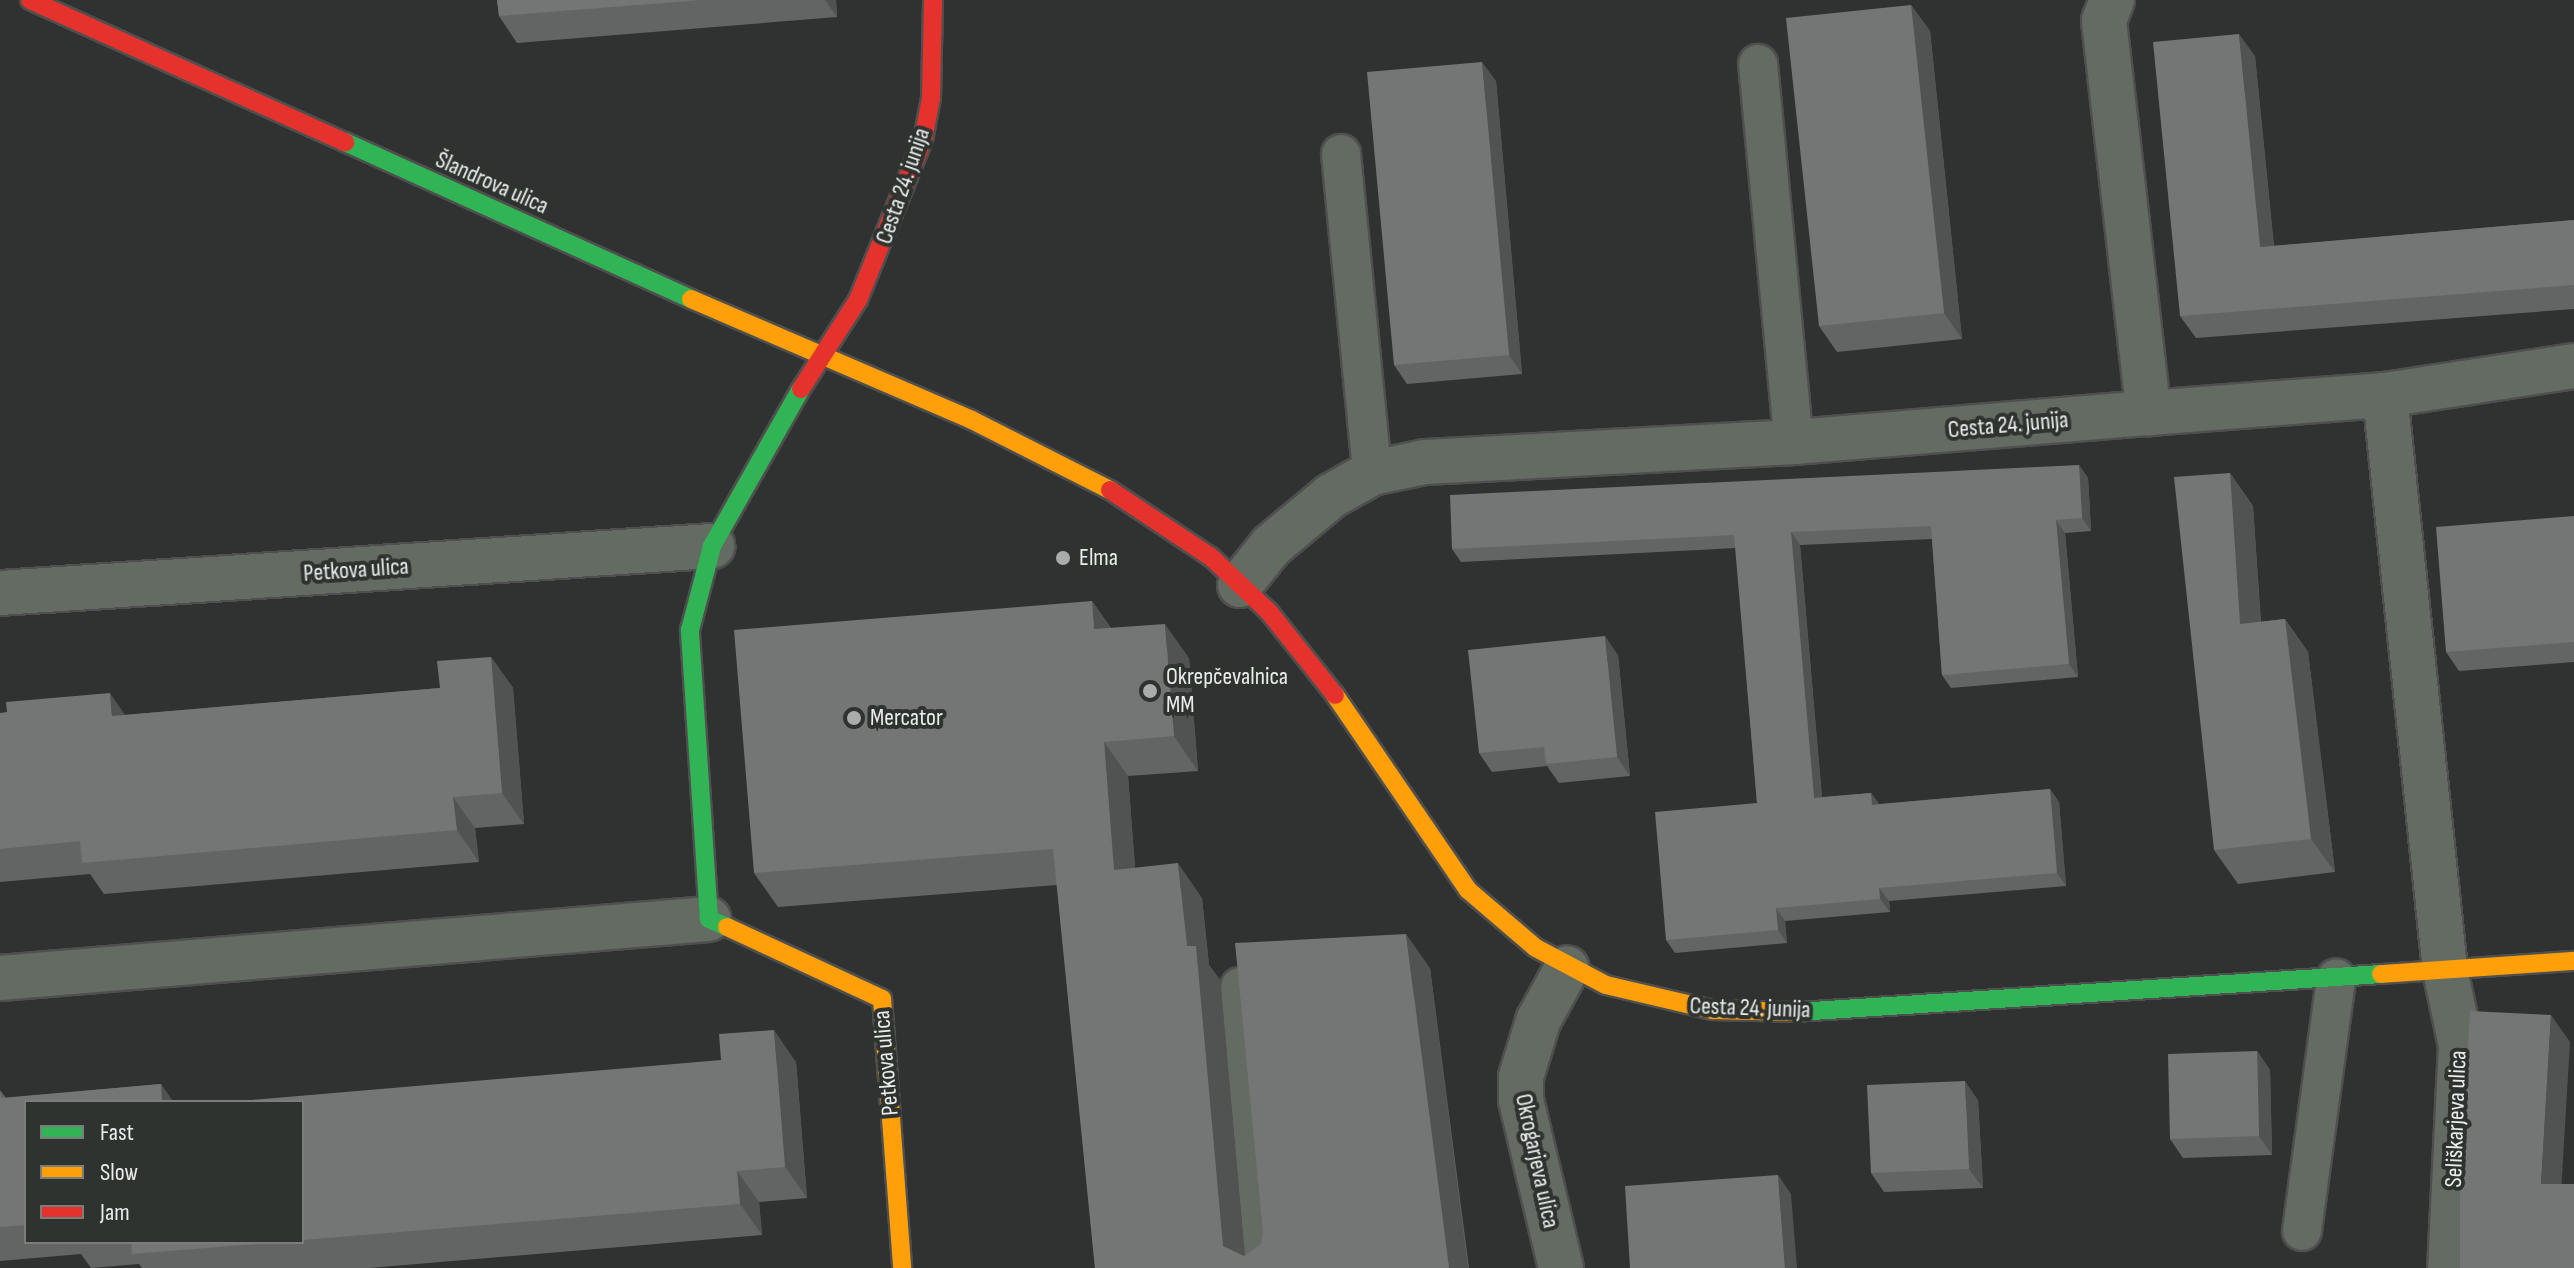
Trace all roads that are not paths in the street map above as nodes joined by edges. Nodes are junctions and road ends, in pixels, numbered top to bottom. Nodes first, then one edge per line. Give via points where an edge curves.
1 (30, 0) edge
2 (933, 0) edge
3 (2112, 0) edge
4 (1758, 64) dead end
5 (1341, 154) dead end
6 (823, 358) junction
7 (2574, 366) edge
8 (2385, 395) junction
9 (936, 405) joint
10 (2149, 413) junction
11 (1794, 442) junction
12 (1372, 473) junction
13 (712, 546) junction
14 (1240, 585) junction
15 (0, 593) edge
16 (709, 919) junction
17 (2574, 961) edge
18 (1567, 968) junction
19 (2445, 970) junction
20 (0, 978) edge
21 (2336, 978) junction
22 (1240, 987) edge
23 (2302, 1231) dead end
24 (902, 1268) edge
25 (1265, 1268) edge
26 (1561, 1268) edge
27 (2450, 1268) edge

1 - 6 street, Šlandrova ulica
2 - 6 street, Cesta 24. junija via 935,56 923,140 864,288
3 - 10 street via 2104,21
4 - 11 lane
5 - 12 lane
6 - 9 street, Šlandrova ulica
6 - 13 street via 776,428
7 - 8 street, Cesta 24. junija
8 - 10 street, Cesta 24. junija
8 - 19 street
9 - 14 street, Cesta 24. junija via 1142,507
10 - 11 street, Cesta 24. junija
11 - 12 street, Cesta 24. junija via 1425,462
12 - 14 street, Cesta 24. junija via 1331,496 1271,546
13 - 15 street, Petkova ulica
13 - 16 street via 690,630
14 - 18 street, Cesta 24. junija via 1332,690 1468,890
16 - 20 street, Petkova ulica
16 - 24 street, Petkova ulica via 882,999
17 - 19 street, Cesta 24. junija
18 - 21 street, Cesta 24. junija via 1640,996 1754,1013
18 - 26 street, Okrogarjeva ulica via 1538,1021 1521,1077 1521,1100
19 - 21 street, Cesta 24. junija
19 - 27 street, Seliškarjeva ulica via 2461,1045
21 - 23 lane
22 - 25 lane

